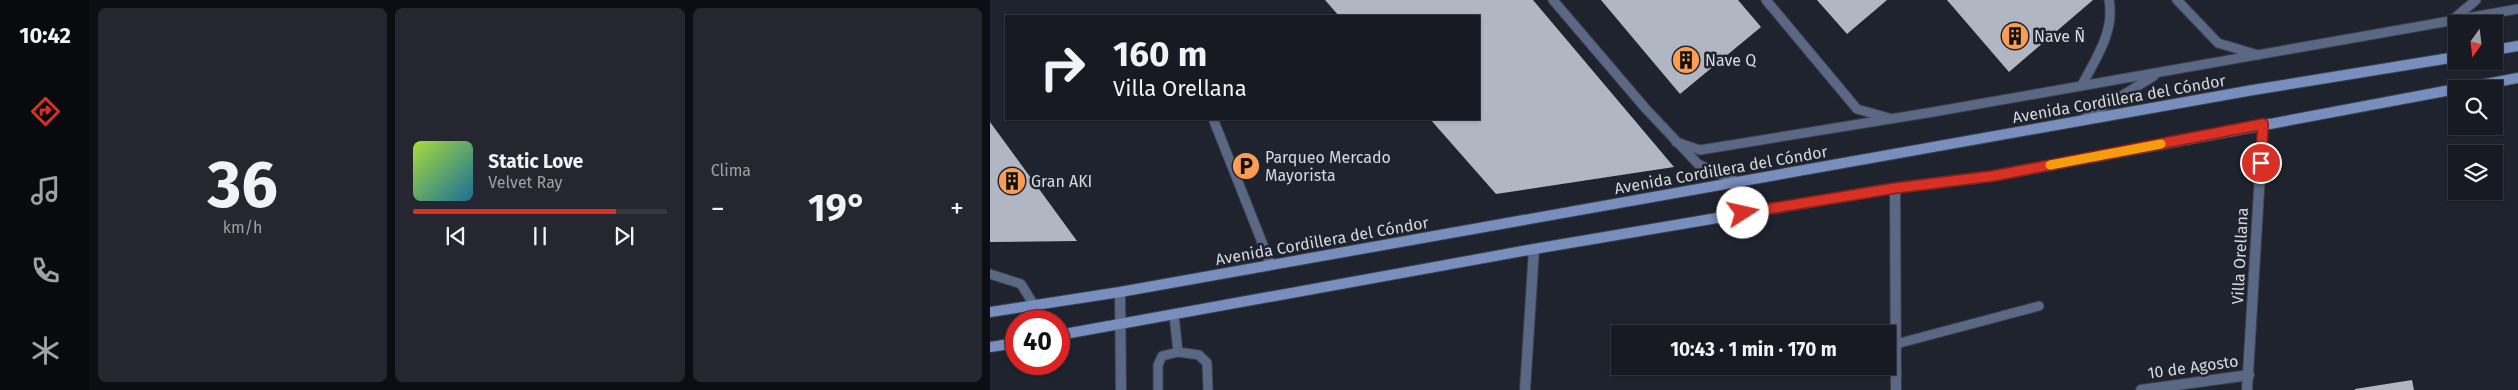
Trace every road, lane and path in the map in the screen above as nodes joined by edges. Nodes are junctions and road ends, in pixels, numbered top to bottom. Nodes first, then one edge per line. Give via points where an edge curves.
1 (1553, 0) edge
2 (1766, 0) edge
3 (2109, 0) edge
4 (2177, 0) edge
5 (2476, 0) edge
6 (2518, 9) edge
7 (2458, 15) edge
8 (2487, 15) edge
9 (2448, 22) edge
10 (2518, 46) edge
11 (2503, 48) edge
12 (2261, 55) junction
13 (2448, 58) edge
14 (2158, 73) junction
15 (2518, 78) edge
16 (2503, 81) edge
17 (2082, 85) junction
18 (2448, 91) edge
19 (1891, 119) junction
20 (1214, 121) dead end
21 (2079, 122) junction
22 (2263, 124) junction
23 (1676, 142) junction
24 (1738, 182) junction
25 (1896, 188) junction
26 (1534, 249) junction
27 (1271, 265) junction
28 (990, 274) edge
29 (1120, 292) junction
30 (1034, 305) junction
31 (2039, 306) dead end
32 (990, 312) edge
33 (1174, 314) junction
34 (1120, 324) junction
35 (1896, 325) edge
36 (1070, 333) edge
37 (1005, 344) edge
38 (1896, 344) edge
39 (990, 347) edge
40 (1178, 352) junction
41 (1896, 375) edge
42 (2249, 375) junction
43 (1121, 390) edge
44 (1158, 390) edge
45 (1208, 390) edge
46 (1525, 390) edge
47 (1896, 390) edge
48 (2141, 390) edge
49 (2247, 390) edge

1 - 23 lane
2 - 19 lane via 1857,109
3 - 17 lane via 2112,14 2108,33
4 - 12 lane via 2218,43
5 - 7 lane
6 - 8 lane
9 - 12 lane
10 - 11 street
12 - 14 lane
13 - 21 street, Avenida Cordillera del Cóndor
14 - 17 lane
14 - 21 lane
15 - 16 street
17 - 19 lane
18 - 22 street
19 - 23 lane via 1700,150
20 - 27 lane
21 - 24 street, Avenida Cordillera del Cóndor
22 - 25 street via 1993,176
22 - 42 street, Villa Orellana
23 - 24 lane via 1698,164
24 - 27 street, Avenida Cordillera del Cóndor
25 - 26 street
25 - 35 street
26 - 33 street
26 - 46 street
27 - 29 street, Avenida Cordillera del Cóndor
28 - 30 lane via 1021,284
29 - 30 street, Avenida Cordillera del Cóndor
29 - 34 street
30 - 32 street, Avenida Cordillera del Cóndor
31 - 38 lane
33 - 34 street
33 - 40 lane
34 - 36 street
34 - 43 street
37 - 39 street
40 - 44 lane via 1162,356 1158,365
40 - 45 lane via 1199,355 1207,363
41 - 47 street
42 - 48 street, 10 de Agosto
42 - 49 street, Villa Orellana

